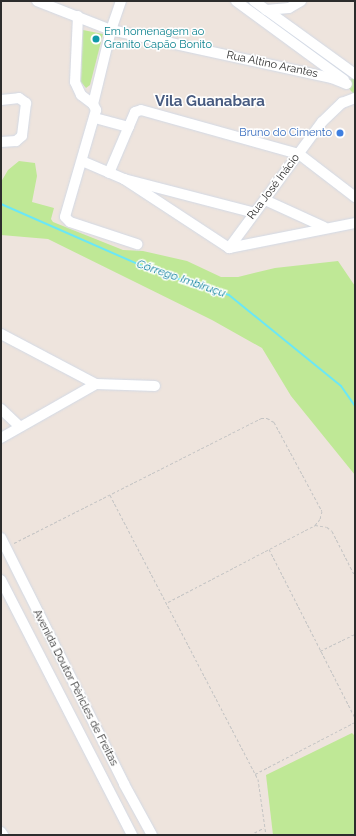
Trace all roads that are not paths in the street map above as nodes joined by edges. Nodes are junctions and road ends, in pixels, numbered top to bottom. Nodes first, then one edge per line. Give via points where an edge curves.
1 (37, 1) edge
2 (121, 1) edge
3 (236, 1) edge
4 (254, 1) edge
5 (301, 1) edge
6 (265, 6) edge
7 (78, 16) junction
8 (259, 18) junction
9 (111, 30) junction
10 (355, 74) edge
11 (347, 85) junction
12 (355, 98) edge
13 (1, 100) edge
14 (342, 103) junction
15 (93, 104) junction
16 (95, 118) junction
17 (129, 127) junction
18 (1, 142) edge
19 (299, 154) junction
20 (82, 161) junction
21 (109, 173) junction
22 (124, 179) junction
23 (355, 197) edge
24 (265, 200) junction
25 (255, 212) junction
26 (355, 223) edge
27 (324, 227) junction
28 (137, 244) dead end
29 (230, 248) junction
30 (1, 334) edge
31 (96, 384) junction
32 (155, 386) dead end
33 (1, 409) edge
34 (19, 426) junction
35 (1, 438) edge
36 (3, 543) edge
37 (1, 580) edge
38 (1, 832) edge
39 (3, 835) edge
40 (132, 835) edge
41 (152, 835) edge

1 - 7 street, Rua Altino Arantes
2 - 9 street
3 - 8 street
4 - 6 street
5 - 6 street via 289,8
6 - 8 street
6 - 10 street
7 - 9 street, Rua Altino Arantes
7 - 15 street via 75,82 81,95
8 - 11 street
9 - 11 street, Rua Altino Arantes via 332,78
9 - 15 street
10 - 11 street
11 - 12 street
11 - 14 street
12 - 14 street, Rua José Inácio
13 - 18 street via 19,98 26,103 22,136 16,141
14 - 19 street, Rua José Inácio via 322,122
15 - 16 street
16 - 17 street
16 - 20 street
17 - 19 street via 135,112 141,110
17 - 21 street
19 - 23 street
19 - 24 street, Rua José Inácio
20 - 21 street
20 - 28 street via 65,217 70,222
21 - 22 street
22 - 25 street
22 - 29 street
24 - 25 street, Rua José Inácio
24 - 27 street
25 - 29 street, Rua José Inácio
26 - 27 street
27 - 29 street
30 - 31 street
31 - 32 street
31 - 34 street
33 - 34 street
34 - 35 street
36 - 41 street, Avenida Doutor Péricles de Freitas
37 - 40 street, Avenida Doutor Péricles de Freitas
38 - 39 street

